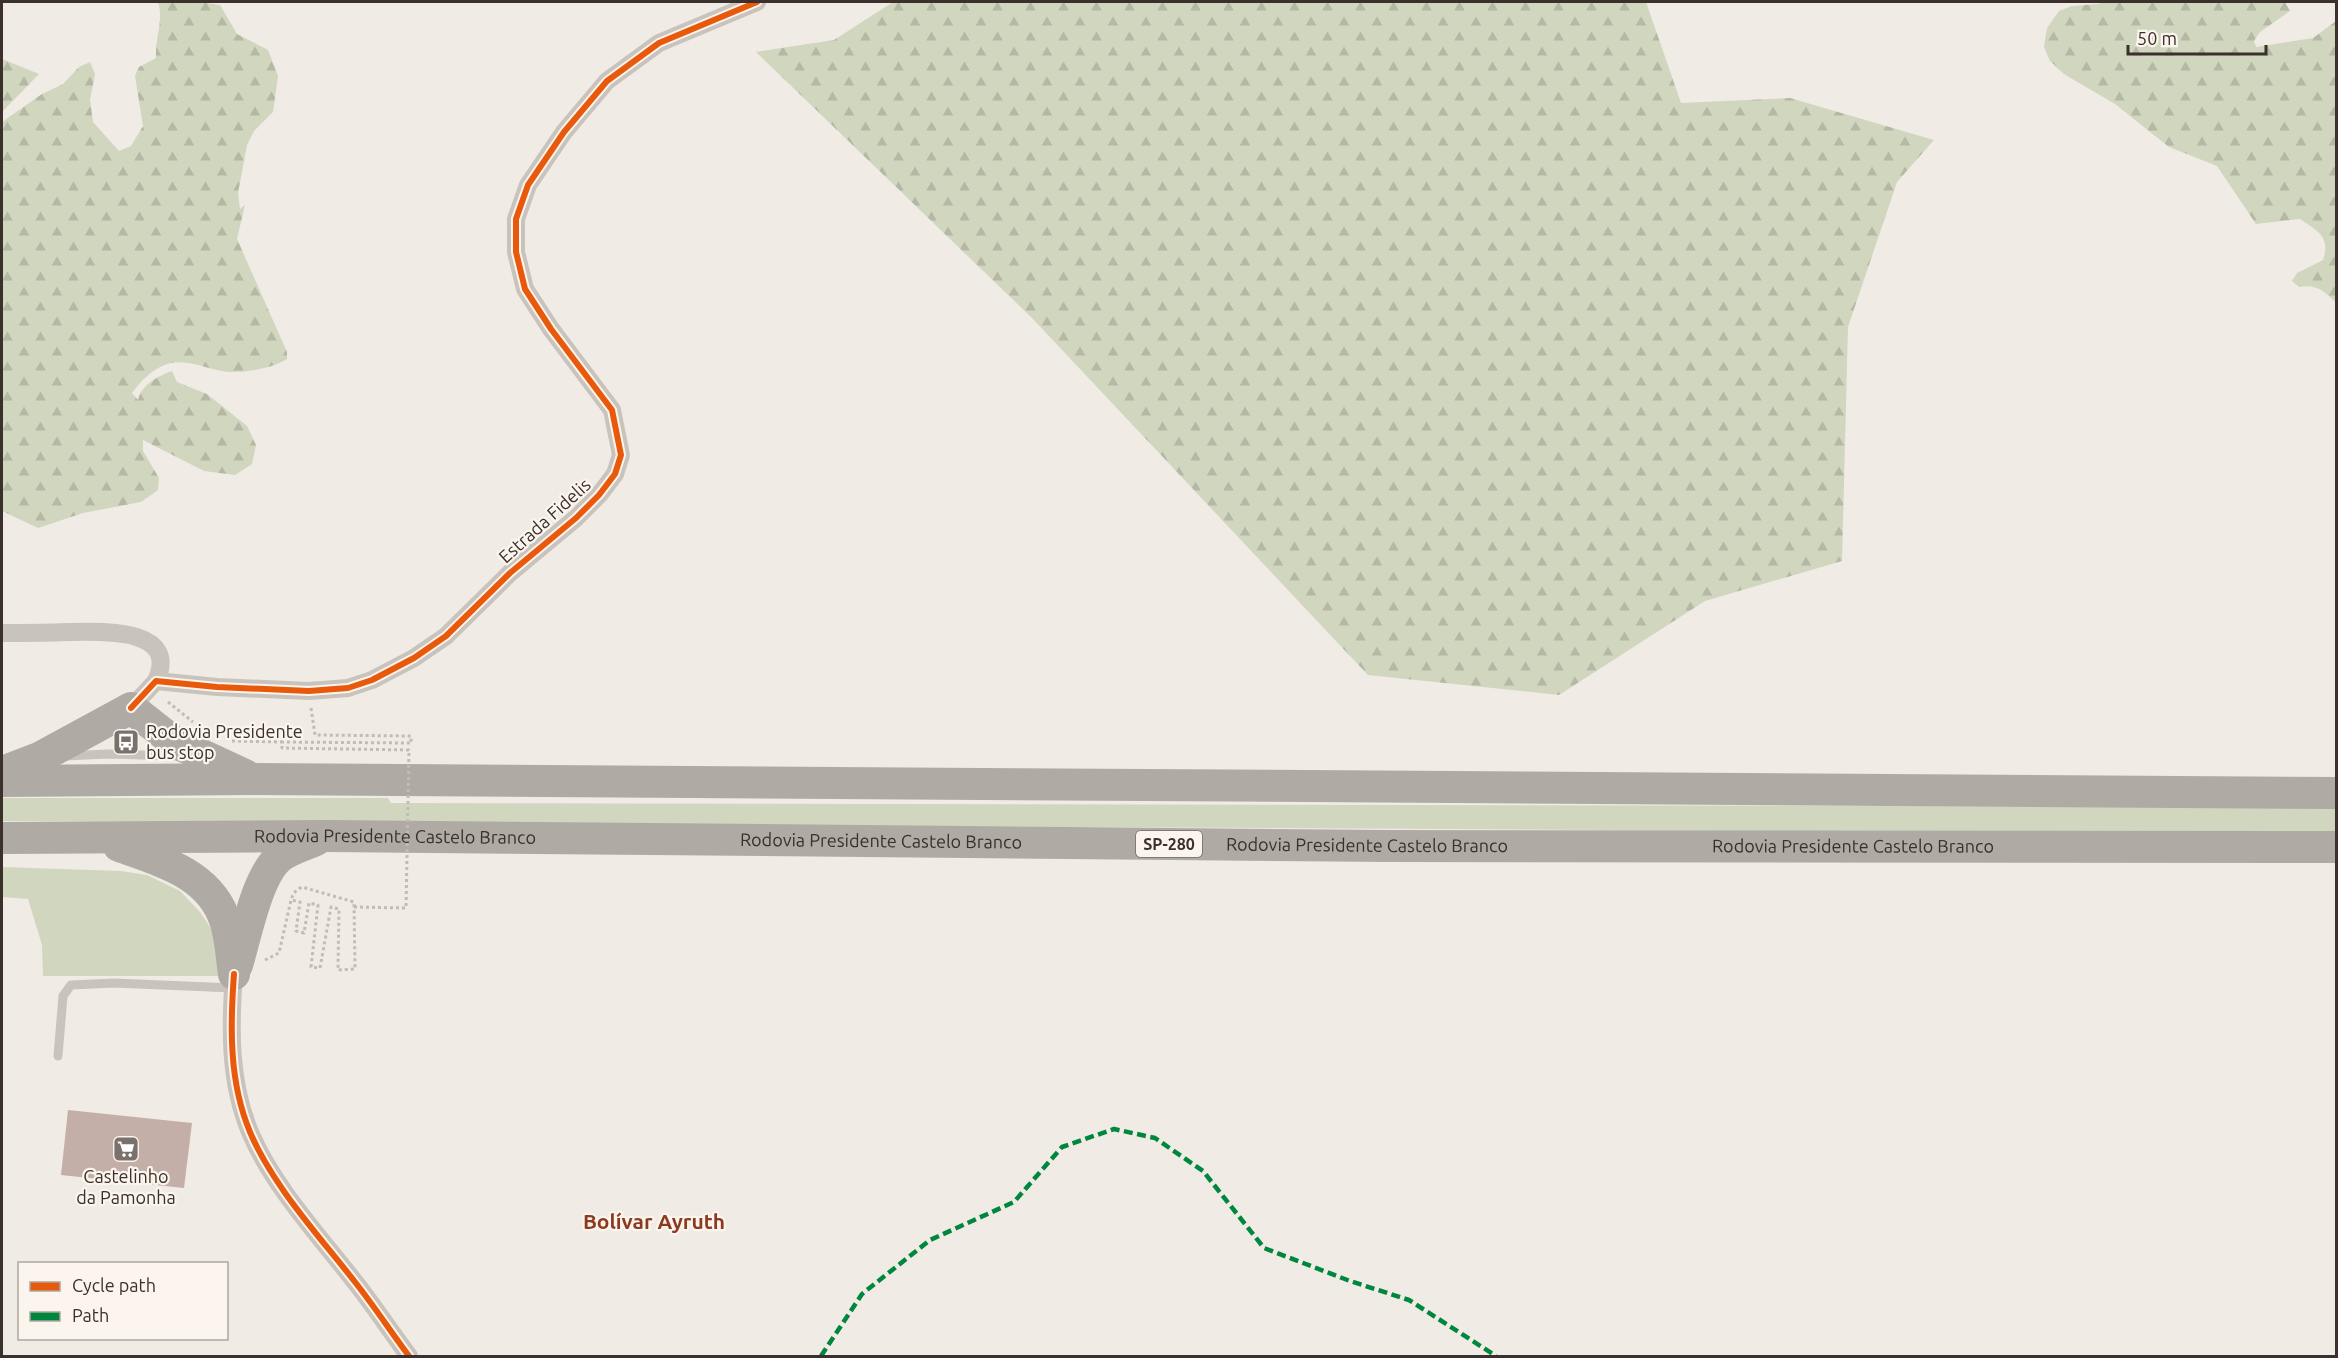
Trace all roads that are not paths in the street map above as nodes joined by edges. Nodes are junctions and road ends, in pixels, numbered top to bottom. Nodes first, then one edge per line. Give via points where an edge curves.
1 (757, 2) edge
2 (2, 633) edge
3 (146, 692) junction
4 (219, 749) junction
5 (39, 758) junction
6 (2, 772) edge
7 (254, 779) junction
8 (2, 781) edge
9 (2337, 793) edge
10 (327, 836) junction
11 (2, 838) edge
12 (95, 839) junction
13 (2337, 847) edge
14 (233, 981) junction
15 (58, 1056) dead end
16 (409, 1356) edge

1 - 3 street, Estrada Fidelis via 659,42 607,81 564,132 528,185 516,219 516,252 525,289 612,410 621,455 615,474 599,495 446,636 372,680 348,688 309,691 218,687
2 - 3 street via 119,632 139,637 159,655 162,669
3 - 4 highway via 174,742
3 - 5 highway
4 - 5 lane
4 - 7 highway
5 - 6 highway
7 - 8 highway
7 - 9 highway
10 - 12 highway, Rodovia Presidente Castelo Branco / SP-280
10 - 13 highway, Rodovia Presidente Castelo Branco / SP-280 via 1389,846
10 - 14 highway via 280,856 270,867 262,881
11 - 12 highway, Rodovia Presidente Castelo Branco / SP-280
12 - 14 highway via 156,859 202,884 223,915
14 - 15 lane via 71,985 63,996
14 - 16 street via 234,1070 250,1132 266,1163 313,1230

